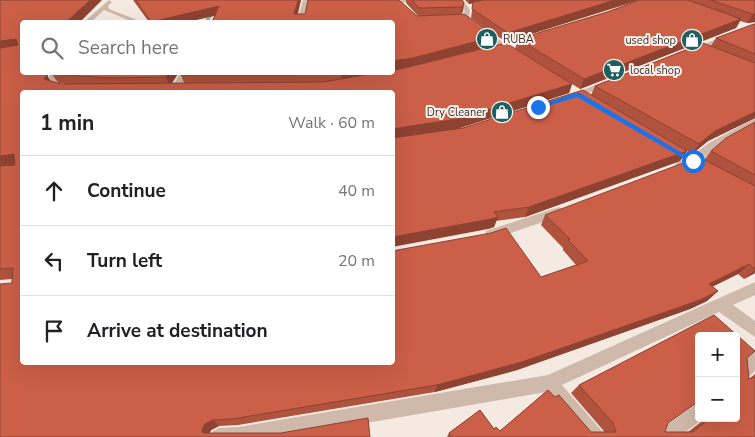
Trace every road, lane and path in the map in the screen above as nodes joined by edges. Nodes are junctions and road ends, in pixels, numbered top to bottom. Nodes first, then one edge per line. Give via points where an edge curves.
1 (110, 0) edge
2 (306, 0) edge
3 (460, 0) edge
4 (402, 3) edge
5 (374, 4) edge
6 (105, 7) junction
7 (89, 20) edge
8 (133, 20) edge
9 (301, 20) edge
10 (750, 27) edge
11 (509, 47) junction
12 (496, 50) edge
13 (682, 55) edge
14 (521, 58) edge
15 (184, 75) edge
16 (620, 79) edge
17 (174, 90) edge
18 (574, 92) junction
19 (562, 100) edge
20 (594, 104) edge
21 (755, 121) edge
22 (676, 151) edge
23 (697, 163) junction
24 (666, 171) edge
25 (568, 209) edge
26 (479, 238) edge
27 (755, 288) edge
28 (720, 304) junction
29 (755, 330) edge
30 (755, 360) edge
31 (740, 373) edge
32 (549, 384) junction
33 (695, 414) edge
34 (219, 437) edge
35 (596, 437) edge
36 (664, 437) edge

1 - 6 street
2 - 9 street
3 - 11 street via 470,8 461,19
4 - 5 street
6 - 7 street
6 - 8 street
10 - 13 street via 705,50
11 - 12 street
11 - 14 street
15 - 17 street
16 - 18 street
18 - 19 street
18 - 20 street
21 - 23 street via 713,144
22 - 23 street
23 - 24 street
25 - 26 street
27 - 28 street
28 - 29 street
28 - 32 street
30 - 31 street
32 - 34 street
32 - 35 street
33 - 36 street

